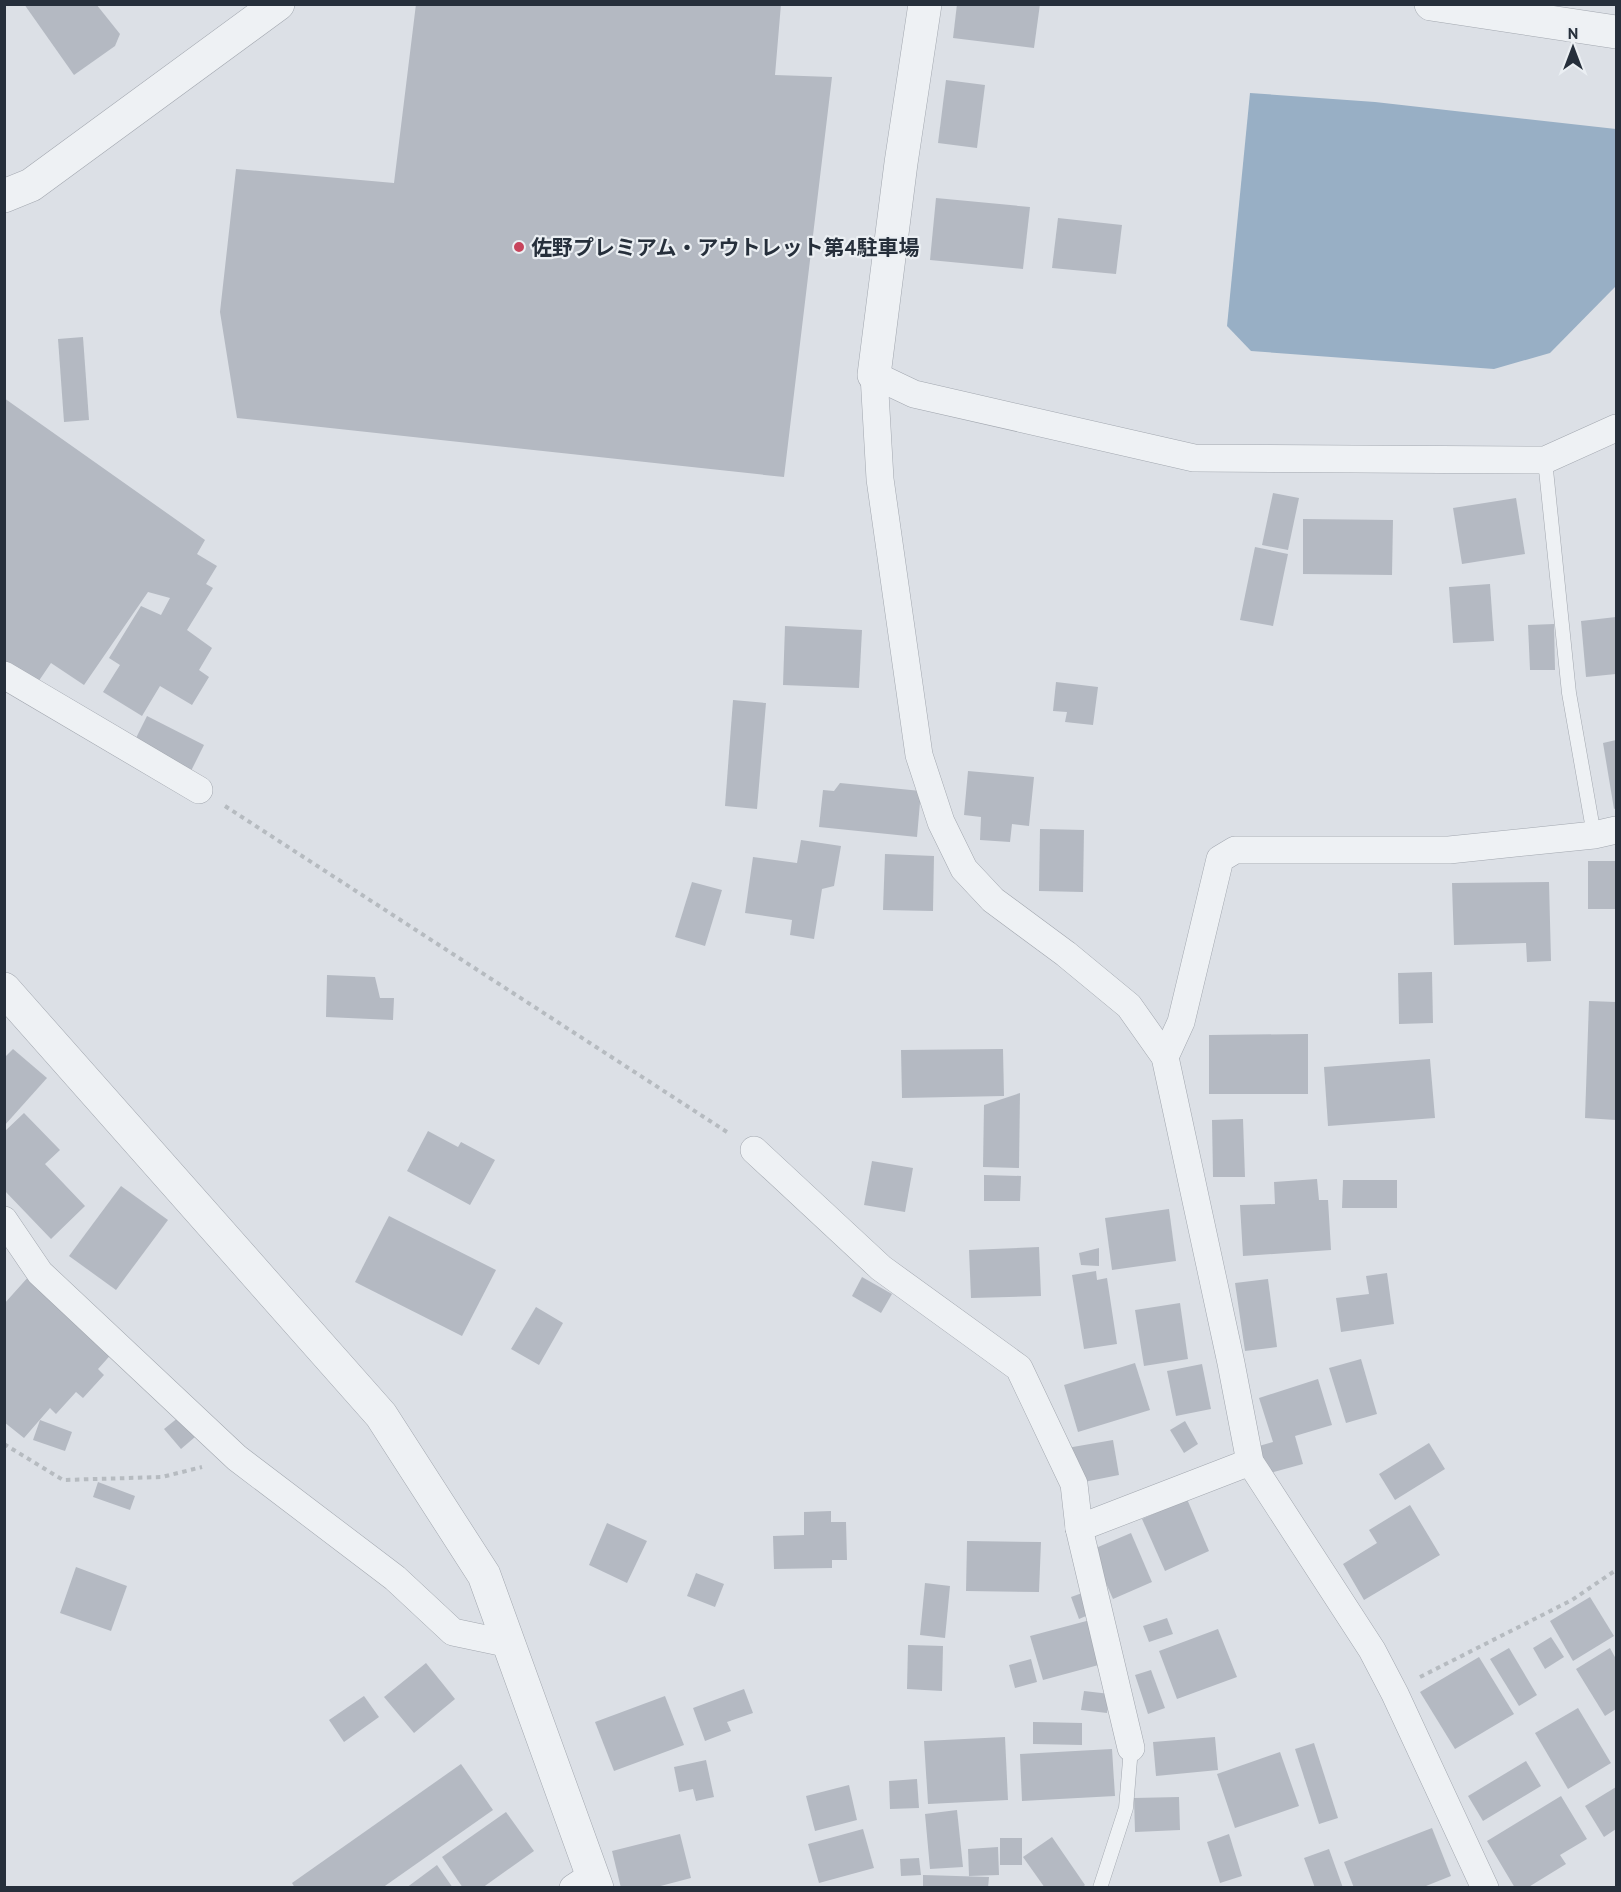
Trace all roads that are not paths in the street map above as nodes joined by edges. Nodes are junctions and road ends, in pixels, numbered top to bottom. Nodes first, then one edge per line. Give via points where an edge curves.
1 (278, 4) edge
2 (925, 4) edge
3 (1431, 4) edge
4 (1617, 32) edge
5 (4, 196) edge
6 (874, 375) junction
7 (1617, 428) edge
8 (1545, 460) junction
9 (4, 675) edge
10 (200, 790) road end
11 (1605, 833) edge
12 (4, 989) edge
13 (1165, 1057) junction
14 (754, 1149) road end
15 (4, 1220) edge
16 (1250, 1462) junction
17 (1079, 1528) junction
18 (510, 1644) junction
19 (1131, 1748) joint
20 (588, 1883) edge
21 (1100, 1887) edge
22 (1485, 1887) edge

1 - 5 street via 31,185
2 - 6 street
3 - 4 street
6 - 8 street via 914,394 1194,458
6 - 13 street via 880,479 919,754 941,822 964,869 993,900 1129,1006
7 - 8 street
8 - 11 lane via 1569,693
9 - 10 street
11 - 13 street via 1449,850 1235,850 1220,859 1180,1022
12 - 18 street via 381,1415 484,1575
13 - 16 street
14 - 17 street via 881,1268 1019,1368 1074,1484
15 - 18 street via 40,1273 237,1458 395,1578 453,1632
16 - 17 street
16 - 22 street via 1372,1650
17 - 19 street
18 - 20 street
19 - 21 lane via 1126,1808

